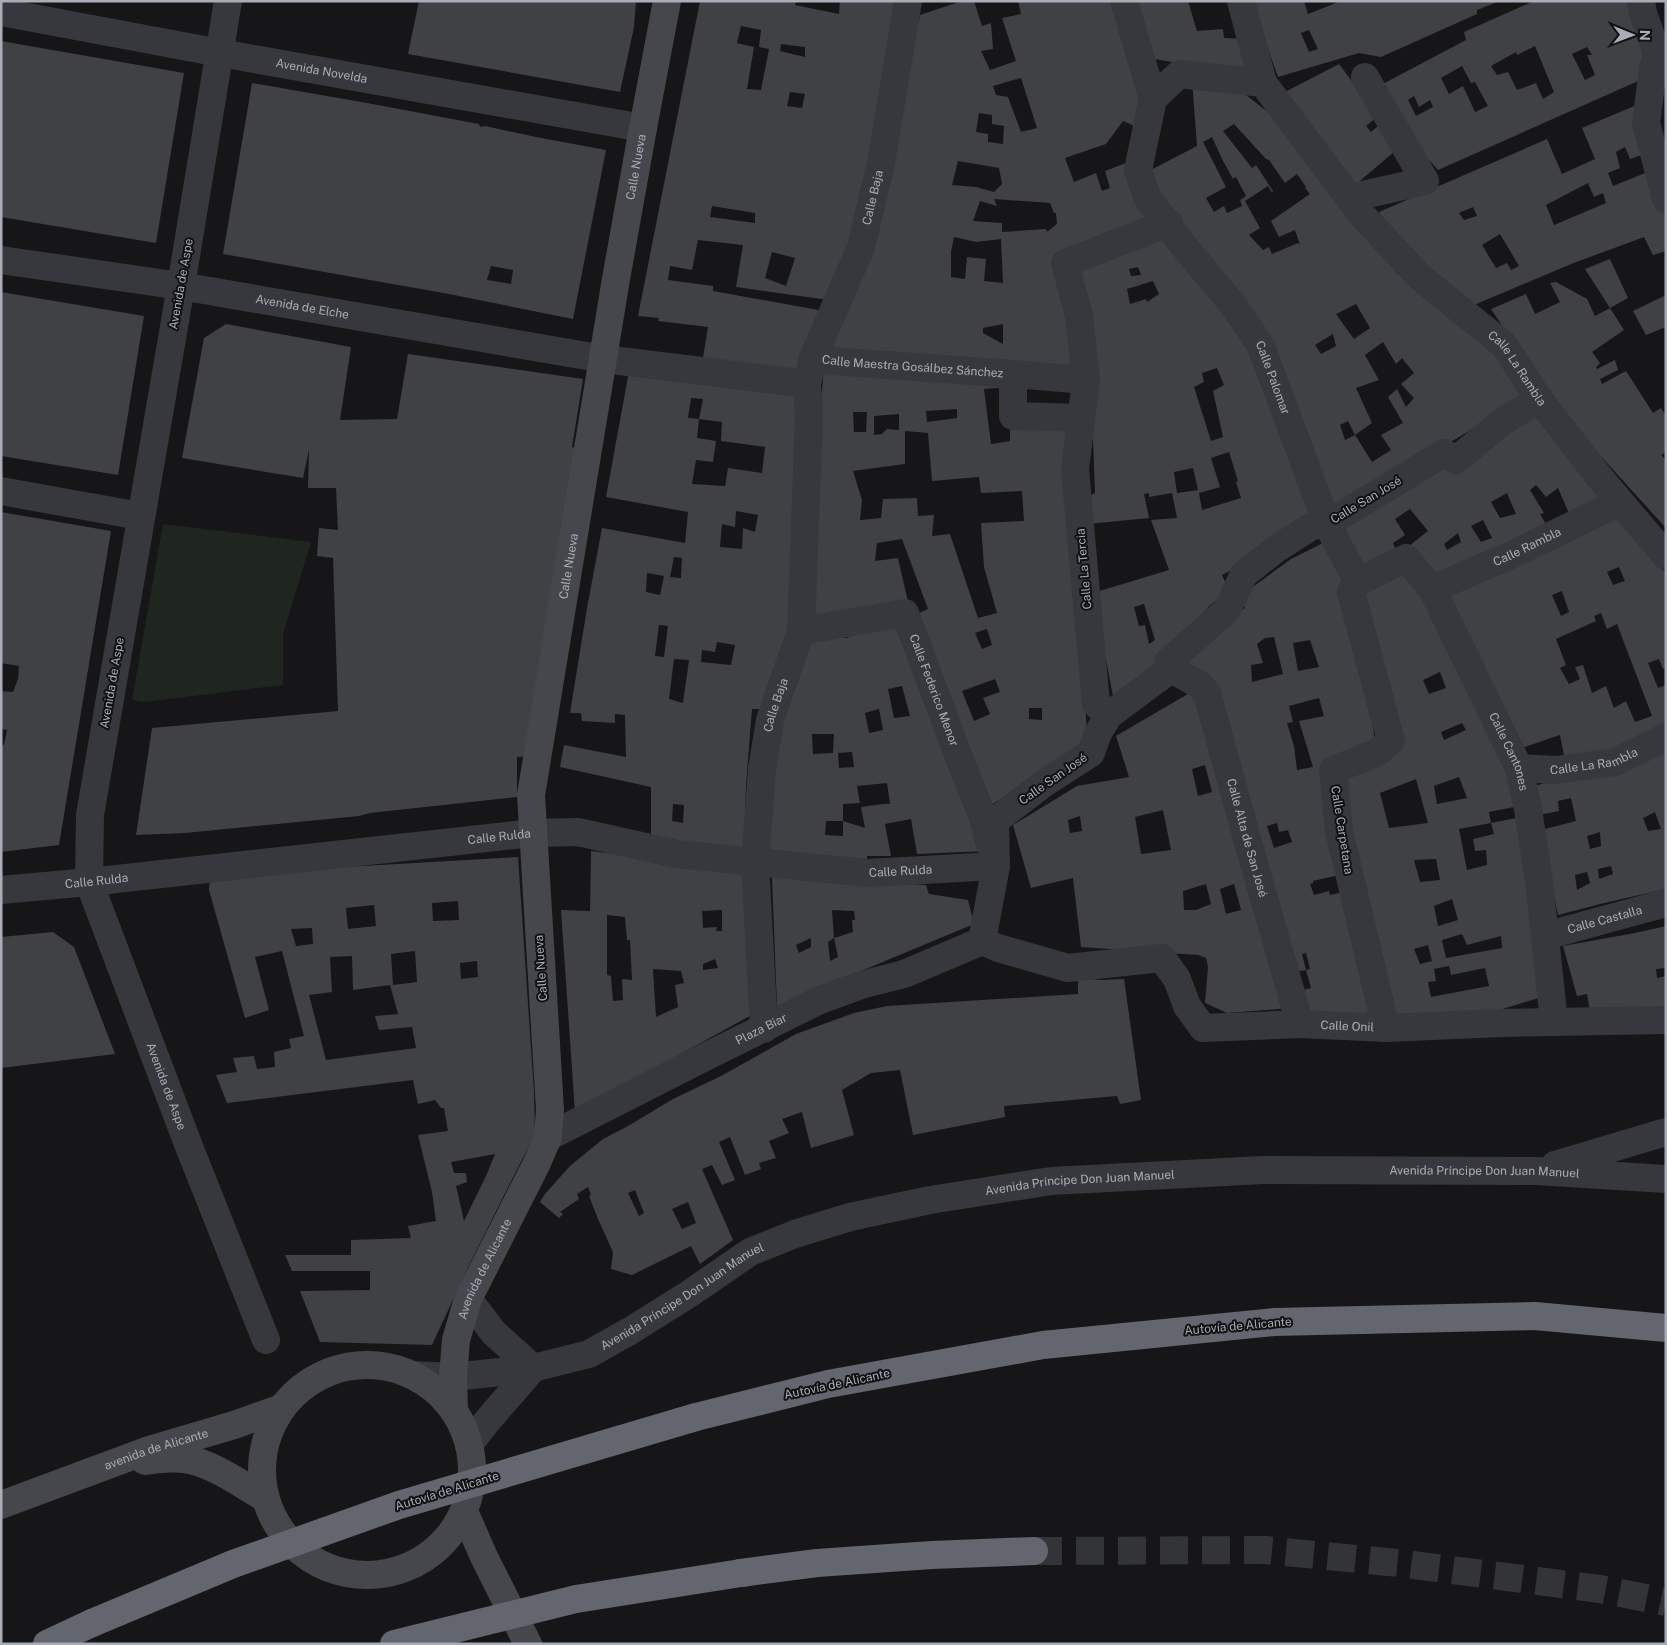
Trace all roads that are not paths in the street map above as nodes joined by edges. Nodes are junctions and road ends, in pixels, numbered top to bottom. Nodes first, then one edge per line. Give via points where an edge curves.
1 (228, 1) edge
2 (667, 1) edge
3 (908, 1) edge
4 (1124, 1) edge
5 (1241, 1) edge
6 (1641, 1) edge
7 (1, 12) edge
8 (220, 53) junction
9 (1365, 77) dead end
10 (1263, 83) junction
11 (1153, 99) junction
12 (642, 128) junction
13 (1350, 198) junction
14 (1666, 198) edge
15 (1169, 224) junction
16 (1, 260) edge
17 (181, 286) junction
18 (813, 358) junction
19 (604, 359) junction
20 (1013, 374) junction
21 (1086, 380) junction
22 (807, 384) junction
23 (1538, 399) junction
24 (1080, 418) junction
25 (1, 491) edge
26 (1620, 502) junction
27 (140, 516) junction
28 (1327, 524) junction
29 (1666, 556) edge
30 (1358, 582) junction
31 (1432, 589) junction
32 (801, 631) junction
33 (1170, 669) junction
34 (1109, 715) junction
35 (1666, 737) edge
36 (1520, 768) junction
37 (533, 833) junction
38 (755, 863) junction
39 (996, 866) junction
40 (89, 882) junction
41 (1, 890) edge
42 (1666, 903) edge
43 (1546, 936) junction
44 (982, 940) junction
45 (1666, 1020) edge
46 (1554, 1022) junction
47 (1300, 1024) junction
48 (1386, 1028) junction
49 (764, 1029) junction
50 (1666, 1132) edge
51 (548, 1137) junction
52 (1536, 1171) junction
53 (1666, 1180) edge
54 (468, 1299) junction
55 (1666, 1328) edge
56 (266, 1340) dead end
57 (534, 1368) junction
58 (412, 1375) junction
59 (453, 1377) junction
60 (282, 1408) junction
61 (454, 1412) junction
62 (469, 1445) junction
63 (106, 1466) junction
64 (266, 1498) junction
65 (1, 1505) edge
66 (464, 1511) junction
67 (1034, 1551) tunnel mouth
68 (47, 1644) edge
69 (394, 1644) edge
70 (528, 1644) edge

1 - 8 street, Avenida de Aspe
2 - 12 street, Calle Nueva
3 - 18 street, Calle Baja via 881,163 861,247
4 - 11 street
5 - 10 street, Calle La Rambla
6 - 14 street via 1657,53 1646,123
7 - 8 street, Avenida Novelda
8 - 12 street, Avenida Novelda
8 - 17 street, Avenida de Aspe
9 - 13 street via 1425,181
10 - 11 street via 1179,74
10 - 13 street, Calle La Rambla
11 - 15 street, Calle Palomar via 1138,170 1147,197
12 - 19 street, Calle Nueva
13 - 23 street, Calle La Rambla via 1420,276 1504,345
15 - 21 street, Calle La Tercia via 1065,263 1079,316
15 - 28 street, Calle Palomar via 1183,246 1234,306 1260,346
16 - 17 street, Avenida de Elche
17 - 19 street, Avenida de Elche
17 - 27 street, Avenida de Aspe
18 - 20 street, Calle Maestra Gosálbez Sánchez
18 - 22 street, Calle Baja
19 - 22 street
19 - 37 street, Calle Nueva via 531,795
20 - 21 street
20 - 24 street via 1014,416
21 - 24 street, Calle La Tercia
22 - 32 street, Calle Baja via 809,416
23 - 26 street, Calle La Rambla
23 - 28 street, Calle San José via 1502,422 1456,460 1444,453
24 - 34 street, Calle La Tercia via 1075,469 1096,704
25 - 27 street
26 - 29 street, Calle La Rambla
26 - 31 street, Calle Rambla
27 - 40 street, Avenida de Aspe via 90,815
28 - 30 street, Calle Palomar
28 - 33 street, Calle San José via 1312,526 1244,574 1227,610 1168,662
30 - 31 street, Calle Cantones via 1406,558
30 - 48 street, Calle Carpetana via 1351,592 1391,741 1376,753 1333,770 1339,831
31 - 36 street, Calle Cantones
32 - 38 street, Calle Baja via 770,720 762,769
32 - 39 street, Calle Federico Menor via 905,613 982,815
33 - 34 street, Calle San José
33 - 47 street, Calle Alta de San José via 1208,692
34 - 39 street, Calle San José via 1091,753 995,821
35 - 36 street, Calle La Rambla via 1615,762 1556,770
36 - 43 street, Calle Cantones
37 - 38 street, Calle Rulda via 578,832 677,854
37 - 40 street, Calle Rulda
37 - 51 street, Calle Nueva via 550,1110
38 - 39 street, Calle Rulda via 868,873
38 - 49 street, Calle Baja
39 - 44 street
40 - 41 street, Calle Rulda
40 - 56 street, Avenida de Aspe
42 - 43 street, Calle Castalla
43 - 46 street, Calle Cantones
44 - 47 street, Calle Onil via 998,948 1068,968 1162,958 1176,979 1187,1006 1203,1028
44 - 49 street, Plaza Biar via 904,974 820,1000
45 - 46 street, Calle Onil
46 - 48 street, Calle Onil
47 - 48 street, Calle Onil
49 - 51 street, Plaza Biar
50 - 52 street
51 - 54 street, Avenida de Alicante
52 - 53 street, Avenida Príncipe Don Juan Manuel
52 - 57 street, Avenida Príncipe Don Juan Manuel via 1263,1170 1164,1174 1051,1181 930,1200 850,1217 750,1252 681,1300 589,1354
54 - 57 street via 494,1333
54 - 59 street, Avenida de Alicante via 456,1340
55 - 68 highway, Autovía de Alicante, bridge via 1535,1316 1265,1323 1043,1345 828,1384 696,1417 398,1505 233,1564
57 - 59 street, Avenida Príncipe Don Juan Manuel
57 - 62 street
58 - 59 street, Avenida Príncipe Don Juan Manuel
58 - 60 street via 377,1365 341,1368 308,1382
58 - 61 street via 436,1390
59 - 61 street, Avenida de Alicante
60 - 63 street, avenida de Alicante
60 - 64 street via 267,1436 261,1467
61 - 62 street
62 - 66 street via 472,1479
63 - 64 street, avenida de Alicante via 167,1458 187,1459 209,1467
63 - 65 street
64 - 66 street via 278,1527 298,1550 324,1567 354,1575 385,1574 414,1564 435,1551 452,1533
66 - 70 street
67 - 69 highway, bridge via 817,1563 741,1573 576,1599

